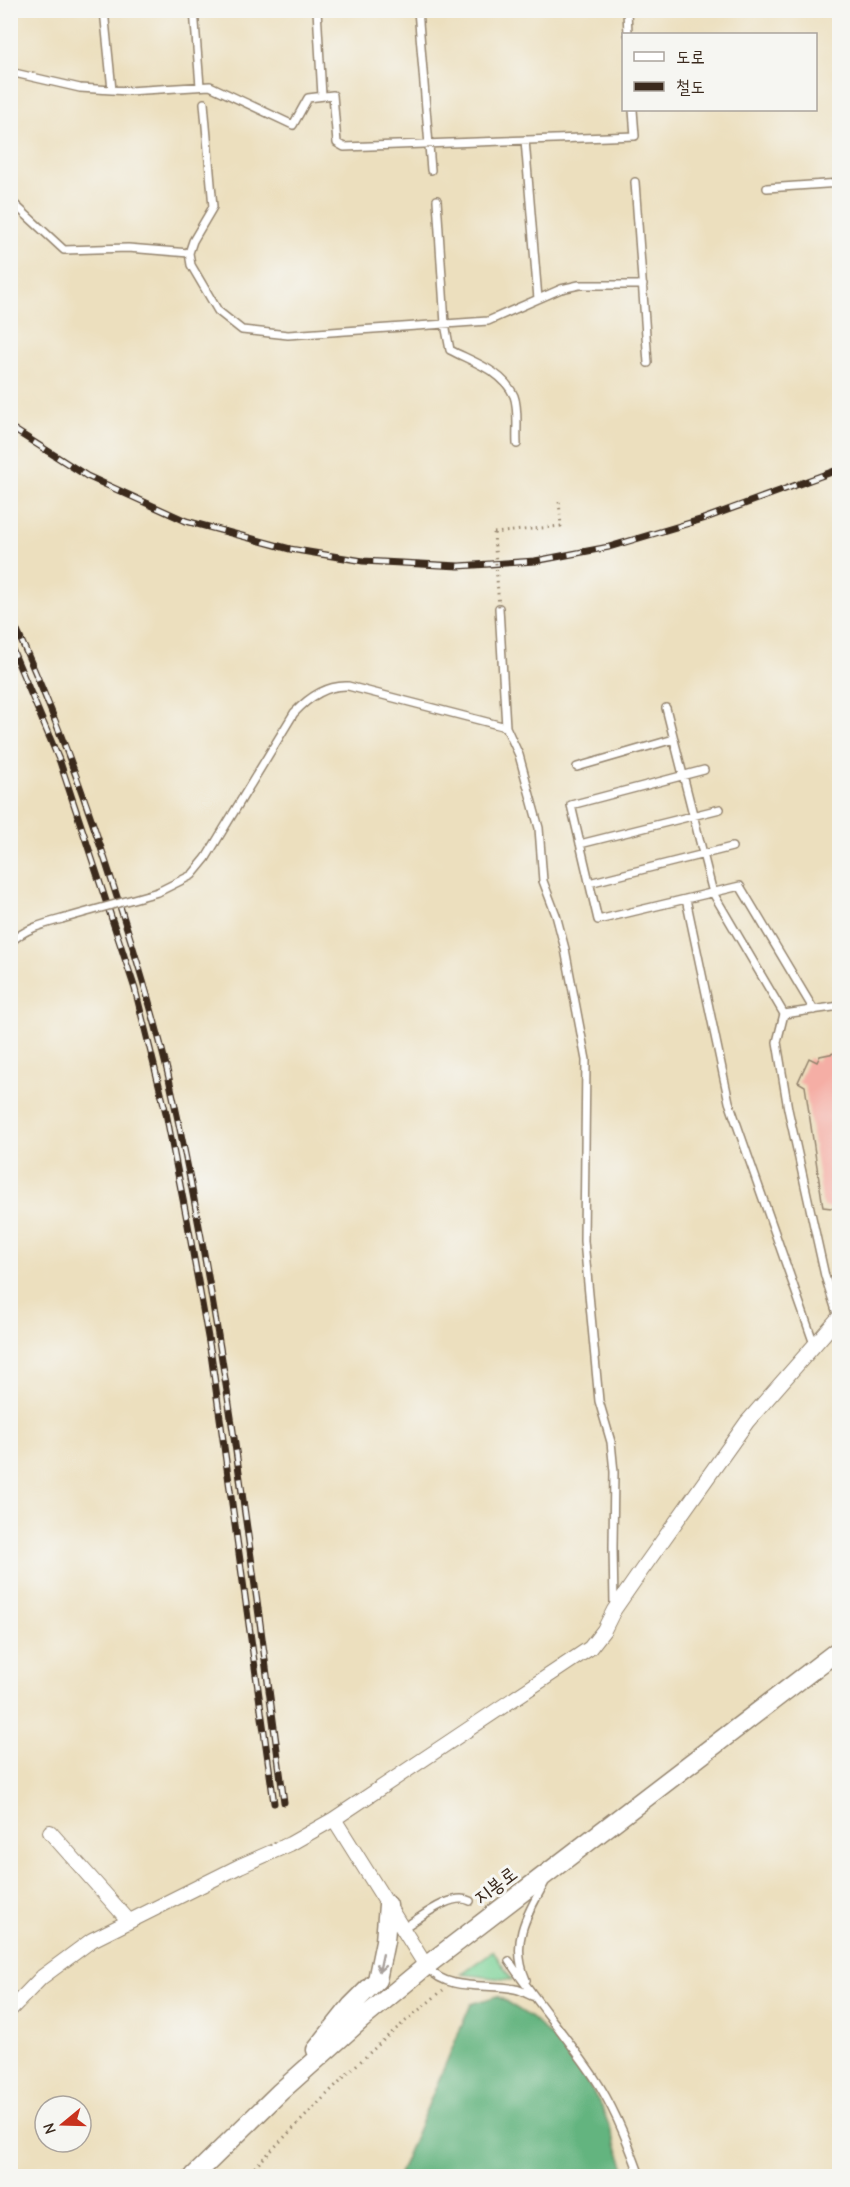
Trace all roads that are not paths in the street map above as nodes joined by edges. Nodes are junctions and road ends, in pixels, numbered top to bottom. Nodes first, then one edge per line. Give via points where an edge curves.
1 (104, 10) edge
2 (194, 10) edge
3 (317, 10) edge
4 (418, 10) edge
5 (627, 10) edge
6 (628, 33) edge
7 (10, 72) edge
8 (200, 86) junction
9 (112, 90) junction
10 (322, 96) junction
11 (204, 103) dead end
12 (633, 111) edge
13 (525, 140) junction
14 (429, 144) junction
15 (431, 170) dead end
16 (635, 182) dead end
17 (840, 183) edge
18 (767, 188) dead end
19 (10, 200) edge
20 (437, 200) dead end
21 (189, 253) junction
22 (643, 285) junction
23 (538, 299) junction
24 (445, 324) junction
25 (648, 363) dead end
26 (517, 444) dead end
27 (499, 608) road end
28 (666, 708) dead end
29 (506, 727) junction
30 (674, 739) junction
31 (577, 766) dead end
32 (704, 770) dead end
33 (682, 775) junction
34 (720, 809) dead end
35 (693, 816) junction
36 (580, 844) junction
37 (732, 847) dead end
38 (703, 855) junction
39 (589, 883) junction
40 (713, 893) junction
41 (686, 899) junction
42 (10, 943) edge
43 (840, 1006) edge
44 (814, 1010) junction
45 (784, 1014) junction
46 (839, 1316) edge
47 (814, 1344) junction
48 (614, 1610) junction
49 (838, 1650) edge
50 (334, 1819) junction
51 (50, 1832) dead end
52 (550, 1872) junction
53 (470, 1901) dead end
54 (388, 1905) junction
55 (129, 1921) junction
56 (403, 1928) junction
57 (509, 1962) dead end
58 (426, 1966) junction
59 (532, 1996) junction
60 (10, 2010) edge
61 (294, 2080) junction
62 (194, 2176) edge
63 (640, 2176) edge

1 - 9 lane
2 - 8 lane
3 - 10 lane
4 - 14 lane
5 - 6 lane
7 - 9 lane via 80,88
8 - 9 lane
8 - 10 lane via 210,86 294,125 308,98
10 - 14 lane via 333,95 337,143 344,147
11 - 21 lane via 213,207
12 - 13 lane via 635,136
13 - 14 lane
13 - 23 lane
14 - 15 lane
16 - 22 lane
17 - 18 lane
19 - 21 lane via 64,250 128,248
20 - 24 lane
21 - 24 lane via 191,265 212,303 242,330 288,335
22 - 23 lane via 579,285
22 - 25 lane
23 - 24 lane via 488,321
24 - 26 lane via 450,350 494,372 515,398
27 - 29 lane
28 - 30 lane
29 - 42 lane, bridge via 348,686 331,687 304,702 294,713 192,875 158,892 39,926
29 - 48 lane via 519,755 538,828 543,881 565,949 586,1060 584,1241 599,1401 611,1442 614,1472
30 - 31 lane
30 - 33 lane
32 - 33 lane
33 - 35 lane
33 - 36 lane via 571,805
34 - 35 lane
35 - 36 lane
35 - 38 lane
36 - 39 lane
37 - 38 lane
38 - 39 lane
38 - 40 lane
39 - 41 lane via 598,920
40 - 41 lane
40 - 44 lane via 740,886
40 - 45 lane
41 - 47 lane via 729,1102
43 - 44 lane
44 - 45 lane
45 - 46 lane via 777,1042 788,1109 825,1276
46 - 47 street
47 - 48 street via 747,1422
48 - 50 street via 596,1641 574,1660
49 - 52 main road, 지봉로
50 - 54 street
50 - 55 street
51 - 55 street
52 - 58 main road, 지봉로
52 - 59 lane via 529,1912 519,1942 519,1965
53 - 56 lane via 451,1899
54 - 56 street
54 -> 61 main road via 377,1980 330,2030
55 - 60 street via 61,1961
56 - 58 street
57 - 59 lane
58 - 59 lane via 434,1976 452,1982 516,1989
58 - 61 main road, 지봉로
59 - 63 lane via 594,2078 629,2145
61 - 62 main road, 지봉로

